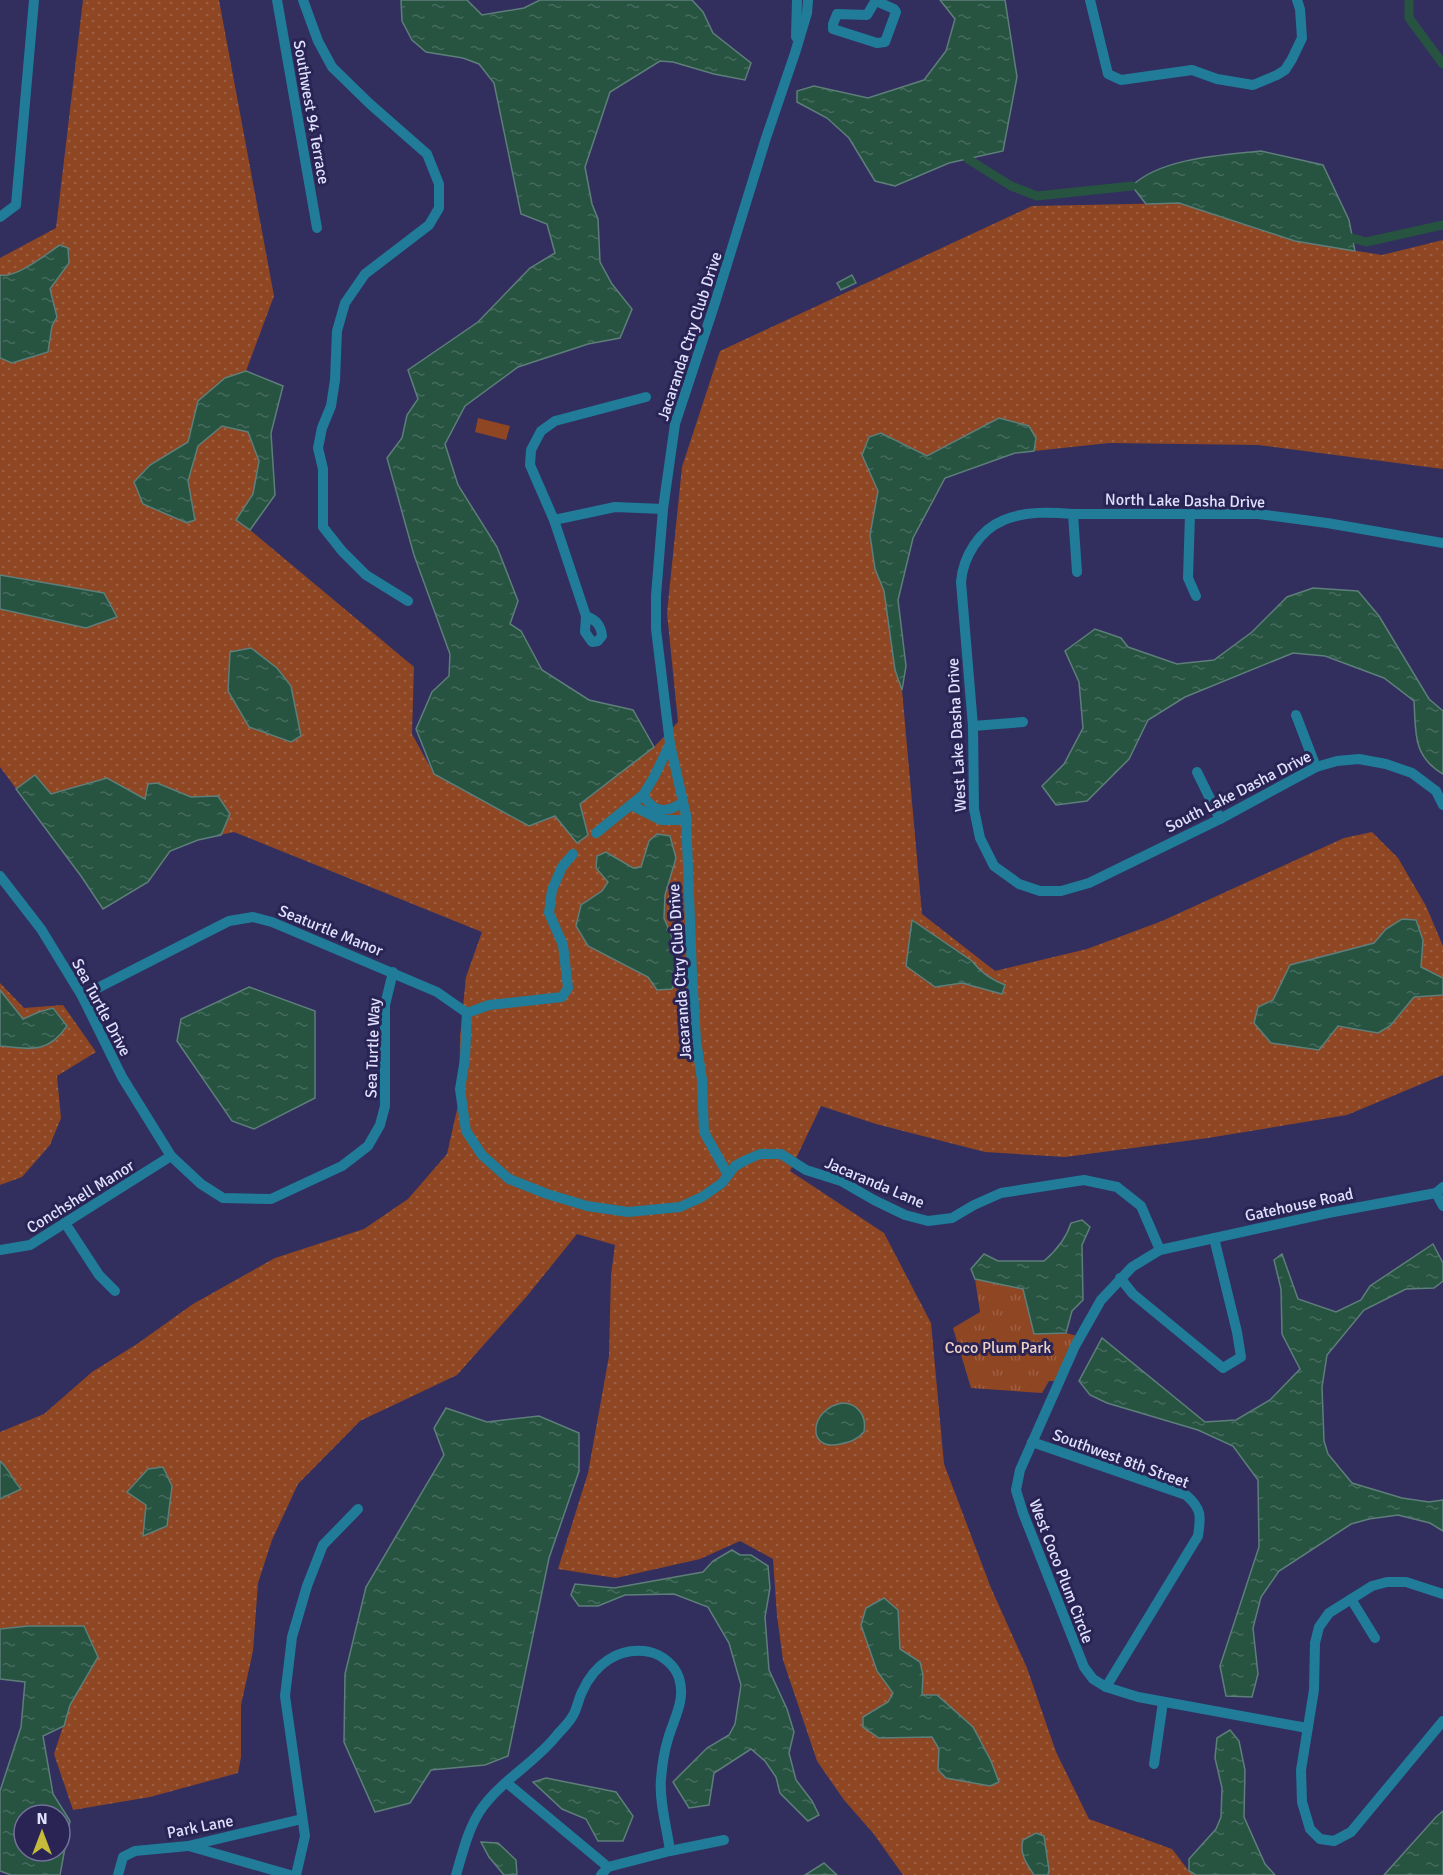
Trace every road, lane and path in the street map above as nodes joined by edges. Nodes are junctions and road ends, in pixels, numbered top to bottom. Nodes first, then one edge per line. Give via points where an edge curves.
1 (34, 0) edge
2 (277, 0) edge
3 (303, 0) edge
4 (796, 0) edge
5 (808, 0) edge
6 (1090, 0) edge
7 (1297, 0) edge
8 (876, 1) edge
9 (795, 53) junction
10 (0, 217) edge
11 (317, 228) dead end
12 (646, 397) dead end
13 (663, 509) junction
14 (1072, 514) junction
15 (1190, 514) junction
16 (554, 520) junction
17 (1443, 543) edge
18 (1077, 572) dead end
19 (961, 582) joint
20 (1196, 596) dead end
21 (408, 601) dead end
22 (586, 616) dead end
23 (1296, 715) dead end
24 (1023, 722) dead end
25 (973, 726) junction
26 (670, 744) junction
27 (1316, 767) junction
28 (1197, 771) dead end
29 (643, 795) junction
30 (683, 802) junction
31 (1443, 804) edge
32 (631, 805) junction
33 (1220, 819) junction
34 (687, 820) junction
35 (596, 832) dead end
36 (573, 854) dead end
37 (0, 876) edge
38 (1040, 891) joint
39 (393, 972) junction
40 (82, 996) junction
41 (467, 1013) junction
42 (380, 1125) joint
43 (171, 1156) junction
44 (728, 1175) junction
45 (1440, 1190) edge
46 (1443, 1206) edge
47 (66, 1223) junction
48 (1214, 1238) junction
49 (0, 1250) edge
50 (1160, 1250) junction
51 (1120, 1278) junction
52 (116, 1291) dead end
53 (1032, 1442) junction
54 (358, 1509) dead end
55 (1443, 1593) edge
56 (1351, 1599) junction
57 (1375, 1638) dead end
58 (1106, 1687) junction
59 (1163, 1702) junction
60 (1443, 1721) edge
61 (1307, 1728) junction
62 (1154, 1764) dead end
63 (507, 1783) junction
64 (302, 1819) junction
65 (724, 1840) dead end
66 (188, 1846) junction
67 (670, 1851) junction
68 (604, 1871) edge
69 (118, 1875) edge
70 (290, 1875) edge
71 (296, 1875) edge
72 (456, 1875) edge

1 - 10 street via 16,206
2 - 11 street, Southwest 94 Terrace
3 - 21 street via 332,67 427,154 439,184 439,208 429,225 365,274 345,303 337,331 331,406 318,448 323,469 323,527 366,574
4 - 9 street, Jacaranda Ctry Club Drive
5 - 9 street, Jacaranda Ctry Club Drive
6 - 7 street via 1108,74 1121,80 1192,70 1217,79 1252,84 1277,75 1292,59 1302,38
8 - 8 street via 896,12 885,42 833,29 837,14 867,15
9 - 13 street, Jacaranda Ctry Club Drive via 675,424
12 - 16 street via 555,421 541,431 531,450 530,465
13 - 16 street via 615,507
13 - 26 street, Jacaranda Ctry Club Drive via 656,629
14 - 15 street, North Lake Dasha Drive
14 - 18 street
14 - 19 street, North Lake Dasha Drive via 1049,512 1003,520 967,555
15 - 17 street, North Lake Dasha Drive via 1258,514
15 - 20 street via 1188,578
16 - 22 street
19 - 25 street, West Lake Dasha Drive
23 - 27 street
24 - 25 street
25 - 38 street, West Lake Dasha Drive via 974,809 980,838 994,866 1019,884
26 - 29 street
26 - 30 street, Jacaranda Ctry Club Drive
27 - 31 street, South Lake Dasha Drive via 1359,759 1386,764 1412,773 1436,791
27 - 33 street, South Lake Dasha Drive
28 - 33 street
29 - 30 street via 648,804 664,811
29 - 32 street
30 - 34 street, Jacaranda Ctry Club Drive
32 - 34 street via 661,820
32 - 35 street
33 - 38 street, South Lake Dasha Drive via 1089,883 1061,891
34 - 44 street, Jacaranda Ctry Club Drive via 704,1132
36 - 41 street via 552,890 549,913 563,945 568,988 562,997 489,1005
37 - 40 street, Sea Turtle Drive via 41,929
39 - 40 street, Seaturtle Manor via 253,917 229,921
39 - 41 street, Seaturtle Manor via 438,992
39 - 42 street, Sea Turtle Way via 385,1005 385,1106
40 - 43 street, Sea Turtle Drive via 122,1077
41 - 44 street, Jacaranda Lane via 460,1089 466,1131 482,1155 509,1179 587,1206 628,1212 680,1208 702,1197
42 - 43 street, Sea Turtle Drive via 368,1146 342,1166 271,1199 224,1198 201,1184
43 - 47 street, Conchshell Manor
44 - 50 street, Jacaranda Lane via 760,1154 781,1154 806,1170 841,1181 905,1215 928,1221 952,1218 1000,1193 1084,1180 1117,1187 1142,1206
45 - 46 street
45 - 48 street, Gatehouse Road
47 - 49 street, Conchshell Manor via 30,1245
47 - 52 street via 99,1275
48 - 50 street, Gatehouse Road
48 - 51 street via 1241,1357 1223,1368 1133,1294
50 - 51 street, West Coco Plum Circle
51 - 53 street, West Coco Plum Circle via 1101,1300 1075,1346
53 - 58 street, West Coco Plum Circle via 1016,1490 1083,1666
53 - 58 street, Southwest 8th Street via 1186,1495 1197,1505 1201,1517 1198,1536
54 - 64 street via 323,1545 292,1637 285,1696
55 - 56 street via 1406,1582 1387,1582
56 - 57 street
56 - 61 street via 1329,1613 1319,1627
58 - 59 street
59 - 61 street
59 - 62 street
60 - 61 street via 1351,1832 1334,1841 1320,1839 1310,1829 1302,1802 1301,1770
63 - 67 street via 562,1730 594,1671 611,1656 631,1651 660,1654 679,1677 681,1694 679,1712 668,1737 661,1782
63 - 68 street
63 - 72 street via 483,1806 471,1827
64 - 66 street, Park Lane
64 - 71 street via 305,1836
65 - 67 street
66 - 69 street, Park Lane via 135,1851 123,1857
66 - 70 street
67 - 68 street

